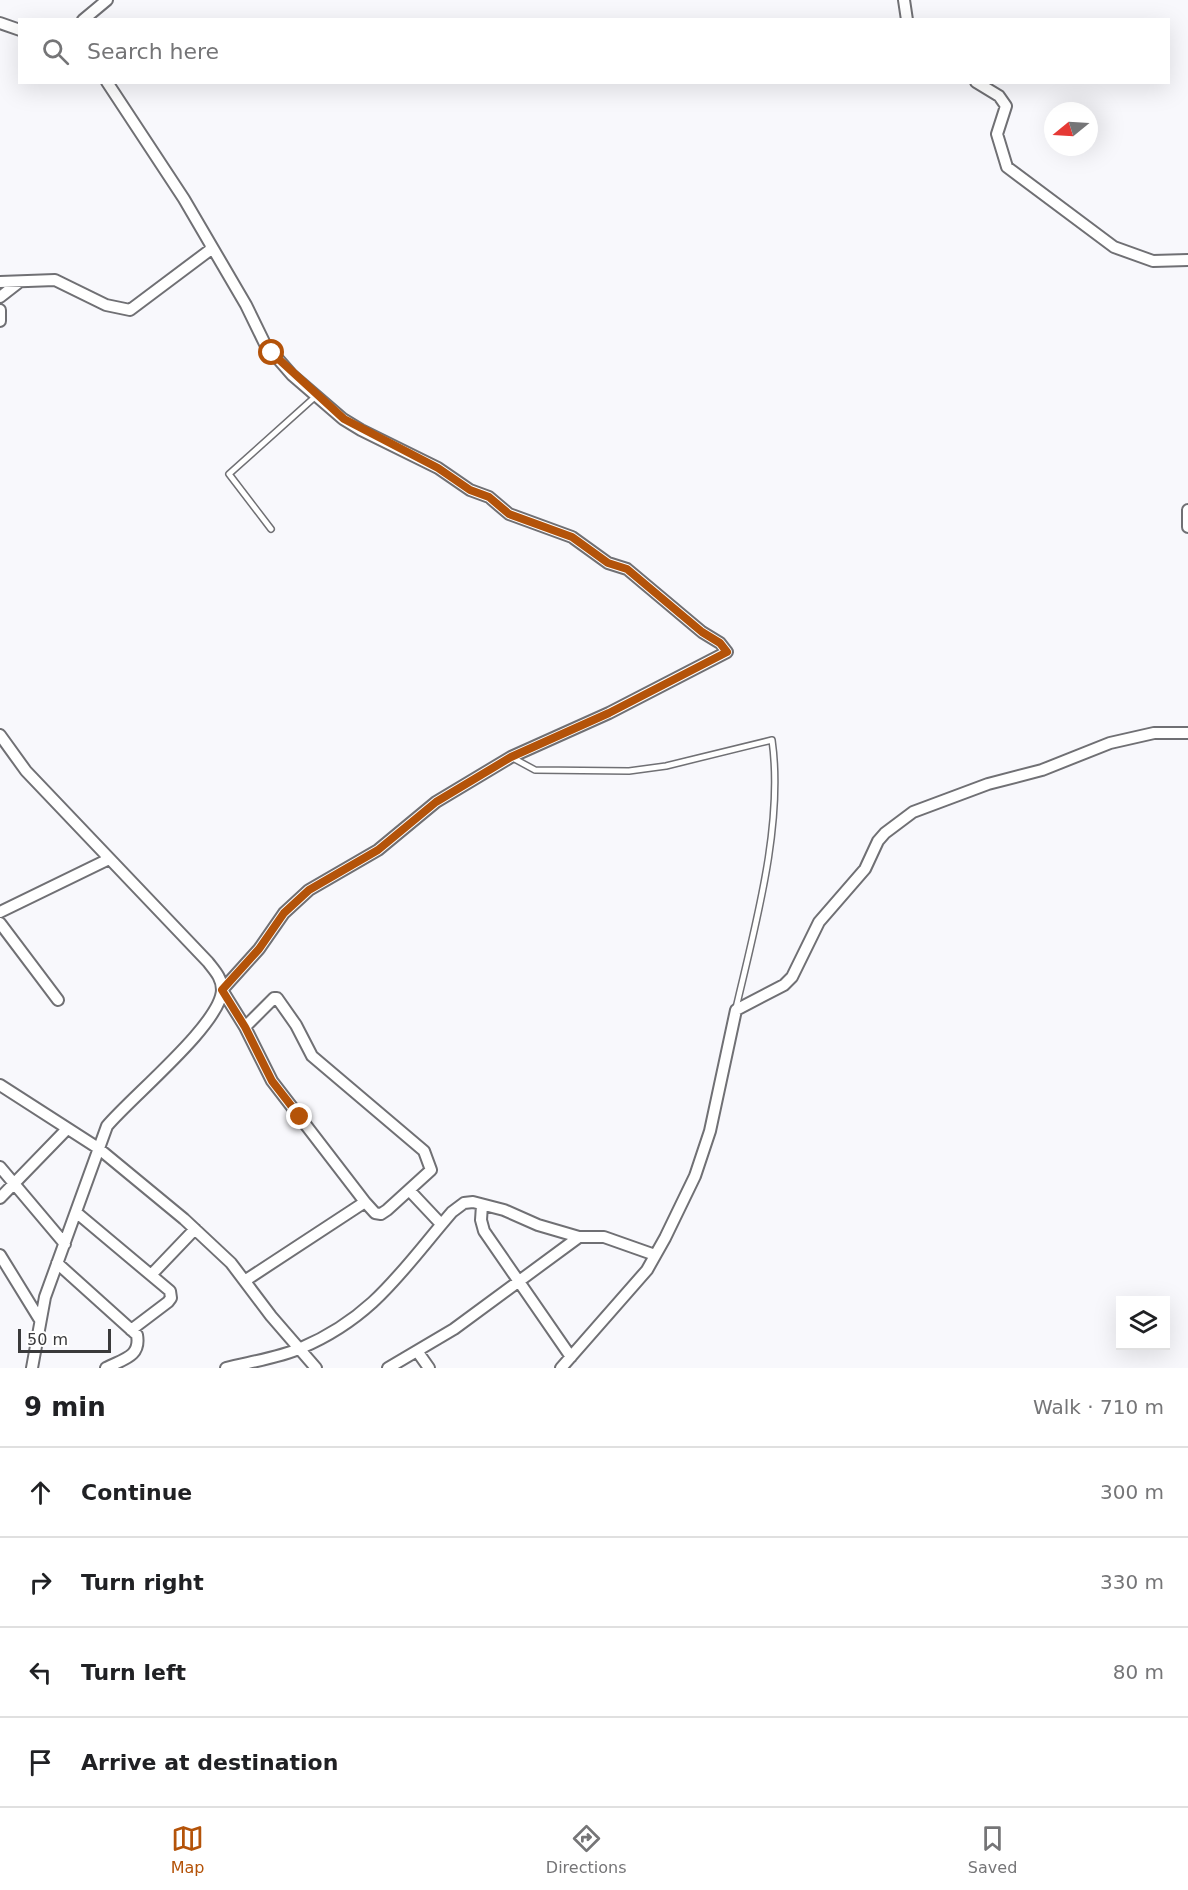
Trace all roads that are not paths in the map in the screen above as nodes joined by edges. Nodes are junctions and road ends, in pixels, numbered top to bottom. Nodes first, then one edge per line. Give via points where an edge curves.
1 (107, 0) edge
2 (904, 0) edge
3 (85, 18) edge
4 (907, 18) edge
5 (0, 23) edge
6 (18, 29) edge
7 (108, 84) edge
8 (979, 84) edge
9 (211, 246) junction
10 (1188, 260) edge
11 (0, 282) edge
12 (18, 283) junction
13 (0, 297) edge
14 (0, 310) edge
15 (0, 321) edge
16 (316, 396) junction
17 (1188, 510) edge
18 (1188, 527) edge
19 (271, 529) dead end
20 (1188, 733) edge
21 (0, 735) edge
22 (511, 757) junction
23 (109, 859) junction
24 (0, 912) edge
25 (0, 923) edge
26 (222, 990) junction
27 (58, 1000) dead end
28 (736, 1010) junction
29 (245, 1027) junction
30 (0, 1085) edge
31 (67, 1129) junction
32 (99, 1148) junction
33 (0, 1167) edge
34 (15, 1185) junction
35 (409, 1190) junction
36 (0, 1198) edge
37 (364, 1202) junction
38 (482, 1205) junction
39 (77, 1213) junction
40 (441, 1224) junction
41 (195, 1229) junction
42 (579, 1237) junction
43 (65, 1244) junction
44 (0, 1255) edge
45 (655, 1255) junction
46 (57, 1263) junction
47 (151, 1275) junction
48 (246, 1280) junction
49 (518, 1282) junction
50 (40, 1320) junction
51 (131, 1330) junction
52 (299, 1349) junction
53 (417, 1351) junction
54 (571, 1357) junction
55 (32, 1368) edge
56 (106, 1368) edge
57 (226, 1368) edge
58 (316, 1368) edge
59 (388, 1368) edge
60 (429, 1368) edge
61 (561, 1368) edge

1 - 3 street
2 - 4 street
5 - 6 street
7 - 9 street
8 - 10 street via 999,96 1006,106 997,134 1007,167 1114,248 1154,261
9 - 12 street via 184,272 130,310 106,305 55,280
9 - 16 street via 265,344
11 - 12 street
12 - 13 street
14 - 15 street
16 - 19 lane via 229,474
16 - 22 street via 361,430 438,468 470,490 489,497 509,514 572,537 608,563 627,569 726,649 726,655
17 - 18 street
20 - 28 street via 1154,733 1110,743 1042,770 979,787 913,812 878,841 865,869 819,922 792,977 771,993
21 - 23 street via 26,771
22 - 26 street via 436,802 378,850 309,890 284,913 259,949
22 - 28 lane via 535,770 628,771 666,766 772,740 776,770 767,869
23 - 24 street
23 - 26 street via 208,962 220,977
25 - 27 street
26 - 29 street
26 - 32 street via 219,1003 203,1028 126,1104 107,1126
28 - 45 street via 710,1131 695,1176
29 - 35 street via 273,998 281,1001 312,1056 424,1151 431,1170
29 - 37 street via 272,1081
30 - 31 street
31 - 32 street
31 - 34 street
32 - 39 street
32 - 41 street
33 - 34 street
34 - 36 street
34 - 43 street
35 - 37 street via 381,1214
35 - 40 street
37 - 48 street
38 - 40 street via 464,1203
38 - 42 street
38 - 49 street via 484,1231
39 - 43 street
39 - 47 street
40 - 52 street via 363,1313 343,1328
41 - 47 street
41 - 48 street
42 - 45 street via 604,1237
42 - 49 street
43 - 46 street
44 - 50 street
45 - 54 street via 647,1270
46 - 50 street
46 - 51 street
47 - 51 street via 170,1291 171,1298
48 - 52 street
49 - 53 street
49 - 54 street
50 - 55 street
51 - 56 street via 137,1335 136,1352
52 - 57 street
52 - 58 street
53 - 59 street
53 - 60 street
54 - 61 street

